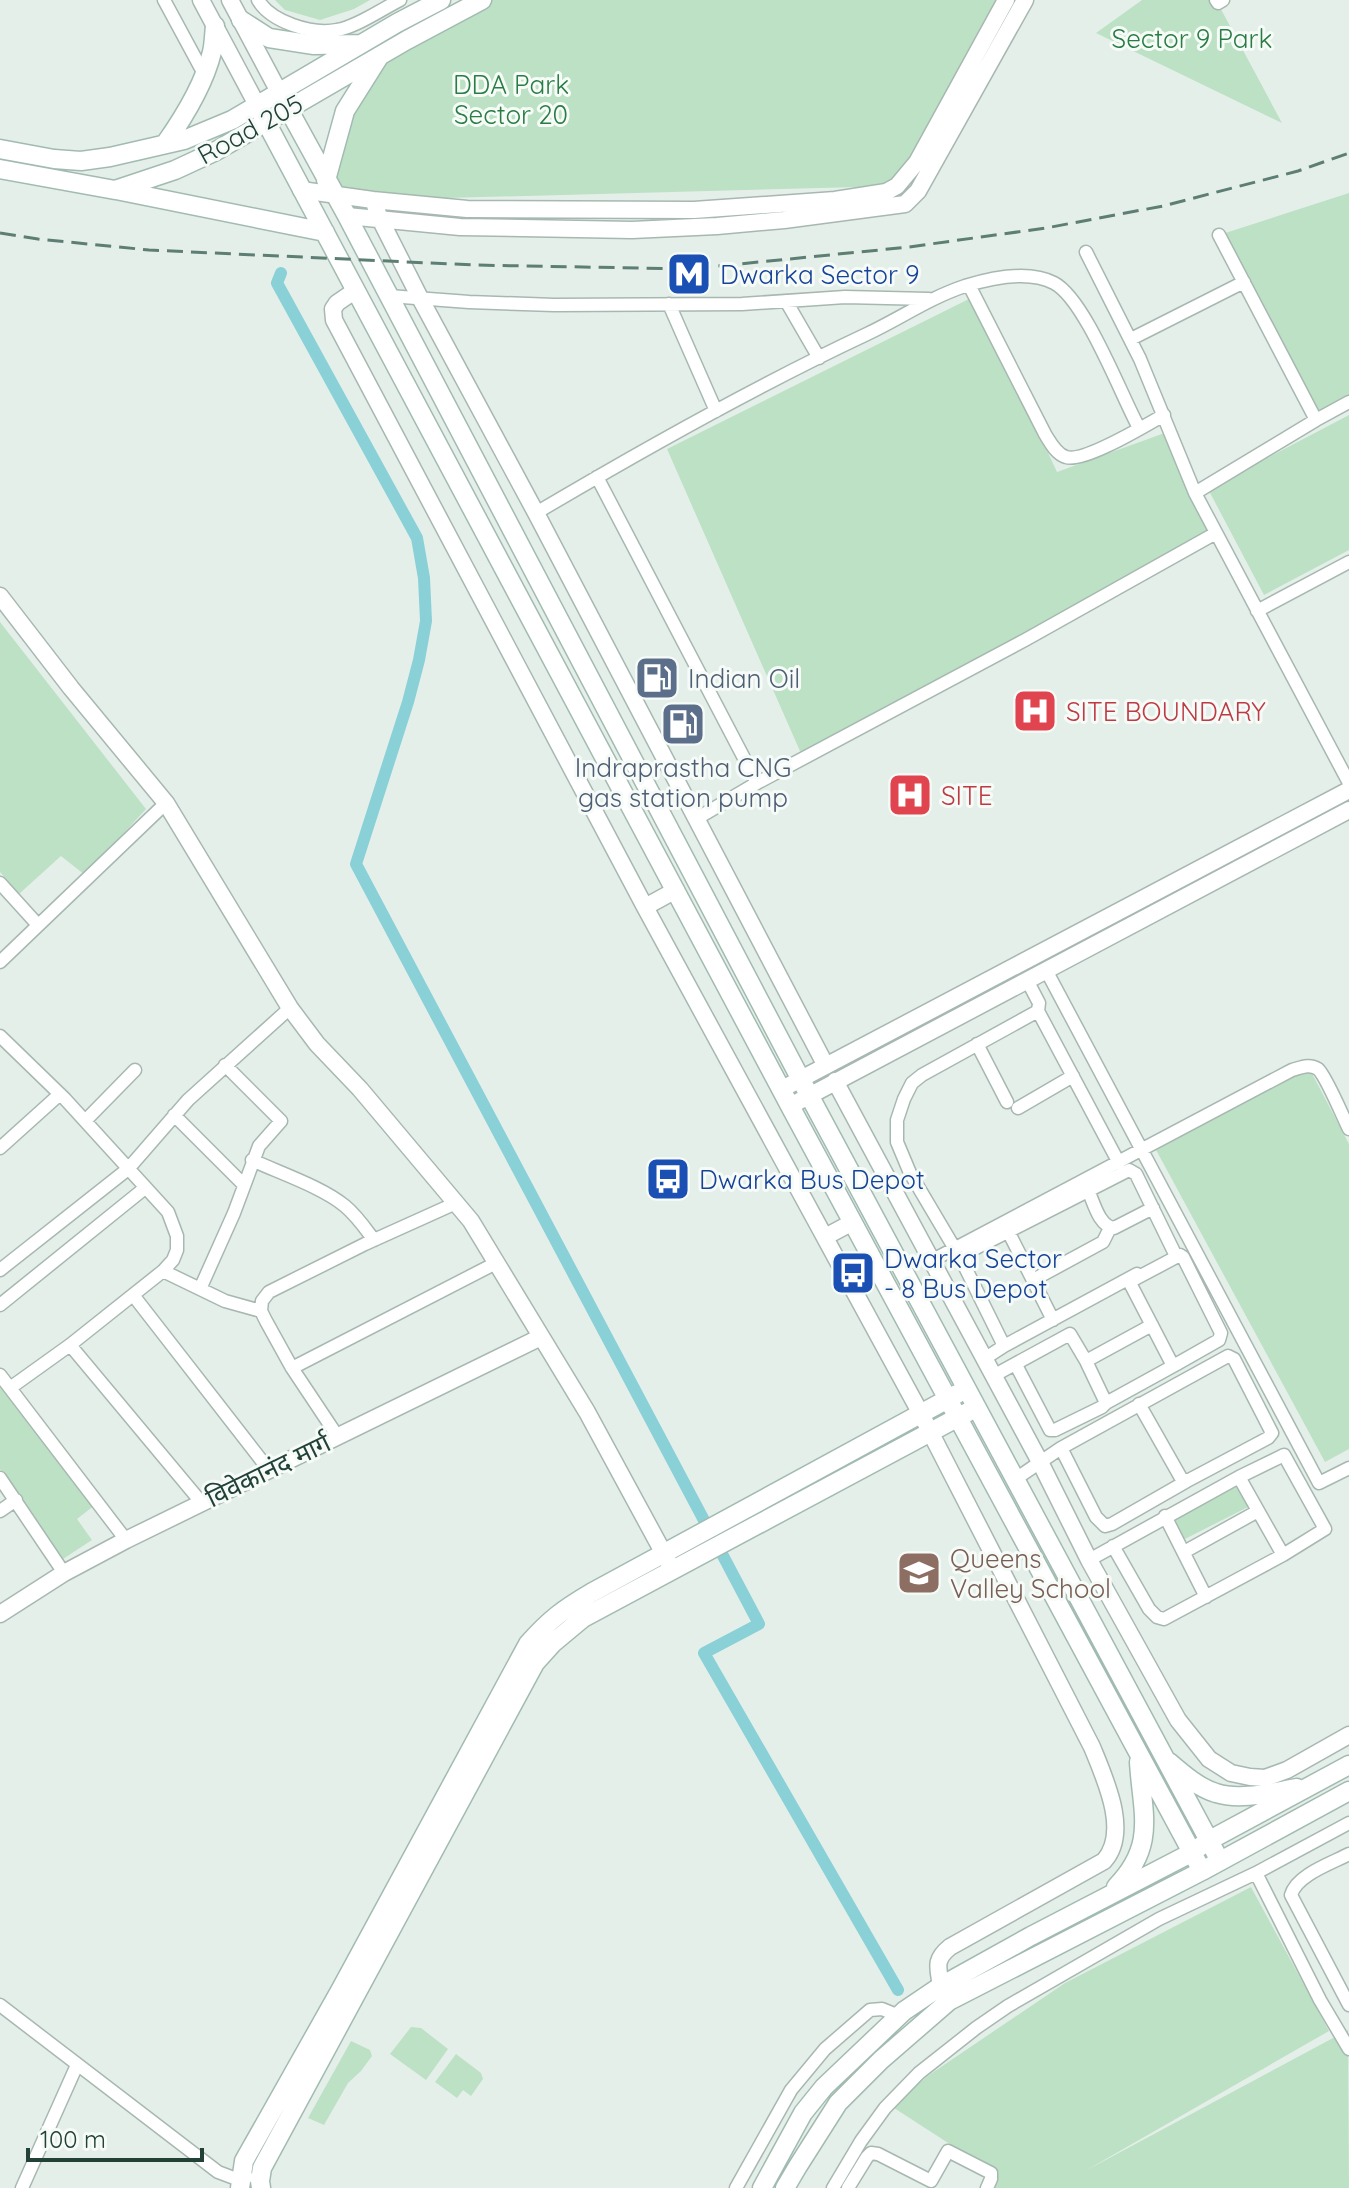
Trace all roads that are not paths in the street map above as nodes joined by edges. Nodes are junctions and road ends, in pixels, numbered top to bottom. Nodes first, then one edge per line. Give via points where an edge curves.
1 (164, 0) edge
2 (201, 0) edge
3 (230, 0) edge
4 (258, 0) edge
5 (400, 0) edge
6 (441, 0) edge
7 (482, 0) edge
8 (1006, 0) edge
9 (1025, 0) edge
10 (1216, 0) edge
11 (1223, 0) edge
12 (241, 20) junction
13 (215, 26) junction
14 (363, 44) junction
15 (381, 55) junction
16 (204, 74) junction
17 (279, 92) junction
18 (257, 105) junction
19 (288, 109) junction
20 (266, 122) junction
21 (165, 144) junction
22 (0, 149) edge
23 (0, 169) edge
24 (329, 187) junction
25 (115, 190) junction
26 (301, 190) junction
27 (373, 200) junction
28 (347, 216) junction
29 (380, 219) junction
30 (325, 232) junction
31 (1219, 235) dead end
32 (1086, 252) dead end
33 (1244, 282) junction
34 (969, 285) junction
35 (356, 290) junction
36 (389, 296) junction
37 (420, 298) junction
38 (929, 299) junction
39 (786, 301) junction
40 (669, 304) junction
41 (1131, 339) junction
42 (819, 358) junction
43 (1349, 402) edge
44 (716, 411) junction
45 (1164, 415) junction
46 (1316, 420) junction
47 (1139, 428) junction
48 (597, 477) junction
49 (1195, 493) junction
50 (536, 513) junction
51 (1216, 533) junction
52 (1349, 562) edge
53 (0, 596) edge
54 (1257, 611) junction
55 (618, 672) junction
56 (594, 688) junction
57 (757, 783) junction
58 (1349, 783) edge
59 (1349, 790) edge
60 (166, 803) junction
61 (1349, 810) edge
62 (696, 819) junction
63 (0, 883) edge
64 (676, 890) junction
65 (645, 907) junction
66 (38, 925) junction
67 (0, 962) edge
68 (1046, 970) junction
69 (1027, 980) junction
70 (290, 1008) junction
71 (1038, 1011) junction
72 (0, 1036) edge
73 (977, 1044) junction
74 (225, 1065) junction
75 (826, 1066) junction
76 (135, 1070) dead end
77 (1075, 1080) junction
78 (835, 1081) junction
79 (804, 1087) junction
80 (60, 1094) junction
81 (786, 1097) junction
82 (174, 1115) junction
83 (85, 1121) junction
84 (1349, 1129) edge
85 (896, 1137) junction
86 (0, 1148) edge
87 (871, 1148) junction
88 (1143, 1150) junction
89 (252, 1160) junction
90 (1119, 1163) junction
91 (128, 1169) junction
92 (244, 1185) junction
93 (145, 1188) junction
94 (1088, 1190) junction
95 (456, 1203) junction
96 (1153, 1208) junction
97 (853, 1222) junction
98 (1110, 1228) junction
99 (1008, 1231) junction
100 (825, 1237) junction
101 (374, 1240) junction
102 (1103, 1242) junction
103 (1192, 1244) junction
104 (955, 1249) junction
105 (1175, 1254) junction
106 (1109, 1255) dead end
107 (931, 1261) junction
108 (496, 1263) junction
109 (1, 1267) edge
110 (163, 1271) junction
111 (1033, 1280) junction
112 (200, 1289) junction
113 (133, 1295) junction
114 (0, 1305) edge
115 (261, 1311) junction
116 (1053, 1320) junction
117 (1152, 1325) junction
118 (541, 1337) junction
119 (70, 1345) junction
120 (1004, 1346) junction
121 (1248, 1351) junction
122 (984, 1359) junction
123 (1234, 1359) junction
124 (1086, 1361) junction
125 (1016, 1365) junction
126 (1175, 1365) junction
127 (292, 1368) junction
128 (0, 1375) edge
129 (993, 1376) junction
130 (10, 1388) junction
131 (966, 1389) junction
132 (949, 1399) junction
133 (1106, 1403) junction
134 (1139, 1404) junction
135 (976, 1407) junction
136 (921, 1414) junction
137 (957, 1417) junction
138 (930, 1433) junction
139 (338, 1437) junction
140 (1061, 1448) junction
141 (1040, 1462) junction
142 (1349, 1468) edge
143 (269, 1470) junction
144 (1239, 1477) junction
145 (0, 1478) edge
146 (1014, 1480) junction
147 (1187, 1481) junction
148 (16, 1500) junction
149 (201, 1502) junction
150 (0, 1511) edge
151 (1258, 1511) junction
152 (1165, 1516) junction
153 (126, 1540) junction
154 (1113, 1546) junction
155 (1184, 1552) junction
156 (1283, 1555) junction
157 (1089, 1560) junction
158 (668, 1562) junction
159 (64, 1573) junction
160 (1206, 1597) junction
161 (0, 1614) edge
162 (1349, 1735) edge
163 (1139, 1756) junction
164 (1164, 1758) junction
165 (1349, 1765) edge
166 (1308, 1787) junction
167 (1349, 1791) edge
168 (1349, 1823) edge
169 (1208, 1841) junction
170 (1191, 1853) junction
171 (1349, 1854) edge
172 (1220, 1861) junction
173 (1202, 1871) junction
174 (1256, 1873) junction
175 (1106, 1897) junction
176 (941, 1986) junction
177 (0, 2005) edge
178 (1349, 2005) edge
179 (899, 2016) junction
180 (1349, 2049) edge
181 (77, 2065) junction
182 (261, 2181) edge
183 (240, 2183) edge
184 (22, 2188) edge
185 (736, 2188) edge
186 (762, 2188) edge
187 (785, 2188) edge
188 (833, 2188) edge
189 (848, 2188) edge
190 (987, 2188) edge

1 - 16 street
2 - 13 street
3 - 12 street
4 - 5 street via 272,16 322,31 339,30
6 - 14 main road, Road 205
7 - 15 main road, Road 205
8 - 27 street via 917,162 886,192 694,210 467,209
9 - 29 street via 918,191 905,204 731,225 632,230 460,227
10 - 11 street
12 - 14 main road via 269,38 314,45
12 - 17 street
13 - 16 main road
13 - 18 street
14 - 17 main road, Road 205
15 - 19 main road, Road 205
15 - 24 main road via 345,111
16 - 21 main road
17 - 18 main road, Road 205
17 - 19 main road
18 - 20 main road
18 - 21 main road, Road 205 via 232,120
19 - 20 main road, Road 205
19 - 24 main road
20 - 25 main road, Road 205 via 175,170
20 - 26 main road
21 - 22 main road, Road 205 via 81,161
23 - 25 main road, Road 205
24 - 26 street
24 - 27 street
24 - 28 main road
25 - 30 main road
26 - 30 main road
27 - 29 street
28 - 29 street
28 - 36 main road
29 - 37 street
30 - 35 main road
31 - 33 street
32 - 41 street
33 - 41 street
33 - 46 street
34 - 38 street
34 - 47 street via 1027,276 1060,286 1080,310
34 - 47 street via 1045,434 1060,453 1075,458
35 - 64 main road
35 - 65 street via 337,303 334,320
36 - 37 street
36 - 56 main road
37 - 40 street
37 - 50 street
38 - 39 street
38 - 42 street
39 - 40 street
39 - 42 street
40 - 44 street
41 - 45 street
42 - 44 street
43 - 46 street
44 - 48 street
45 - 47 street
45 - 49 street
46 - 49 street
48 - 50 street
48 - 57 street
49 - 51 street
50 - 55 street
51 - 54 street
51 - 57 street
52 - 54 street
53 - 60 street
54 - 58 street
55 - 56 street
55 - 62 street
56 - 79 main road
57 - 62 street
59 - 75 street
60 - 66 street
60 - 70 street
61 - 68 street
62 - 75 street
63 - 66 street
64 - 65 street
64 - 81 main road
65 - 100 street
66 - 67 street
68 - 69 street
68 - 88 street
69 - 71 street
69 - 78 street
70 - 74 street
70 - 95 street
71 - 73 street
71 - 77 street
72 - 80 street
73 - 77 street via 1016,1108
73 - 85 street via 912,1083
74 - 82 street
74 - 89 street via 281,1121
75 - 79 street
76 - 83 street
77 - 90 street
78 - 79 street
78 - 87 street
79 - 81 street
79 - 131 main road
80 - 83 street
80 - 86 street
81 - 97 main road
82 - 91 street
82 - 92 street
83 - 91 street
84 - 88 street via 1318,1070 1306,1066
85 - 87 street
85 - 104 street via 910,1173
87 - 107 street
88 - 90 street
88 - 103 street
89 - 92 street
89 - 101 street via 330,1195
90 - 104 street
91 - 93 street
91 - 109 street
92 - 112 street
93 - 110 street via 168,1212 177,1236 173,1260
93 - 114 street
94 - 96 street via 1132,1170
94 - 98 street
94 - 99 street
95 - 101 street
95 - 108 street
96 - 98 street
96 - 105 street
97 - 100 street
97 - 132 main road
98 - 102 street
99 - 111 street
99 - 120 street via 964,1260
100 - 136 street
101 - 115 street via 269,1292
102 - 106 street
102 - 111 street
103 - 105 street
103 - 121 street
104 - 107 street
105 - 116 street
107 - 122 street
108 - 118 street
108 - 127 street
110 - 112 street
110 - 113 street
111 - 116 street
112 - 115 street
113 - 119 street
113 - 143 street
115 - 127 street
116 - 120 street
117 - 124 street
117 - 126 street
117 - 126 street via 1131,1282 1180,1255 1221,1333 1219,1340
118 - 139 street, विवेकानंद मार्ग
118 - 158 street
119 - 130 street
119 - 149 street
120 - 122 street
121 - 123 street
121 - 142 street via 1319,1483
122 - 129 street
123 - 134 street via 1224,1357
123 - 147 street via 1271,1434
124 - 125 street via 1067,1334
124 - 133 street
125 - 129 street
125 - 133 street via 1051,1430
126 - 133 street
127 - 139 street
128 - 130 street
129 - 141 street
130 - 153 street
131 - 132 main road
131 - 135 main road
132 - 136 main road
132 - 137 main road
134 - 140 street
134 - 147 street
135 - 137 main road
135 - 146 main road
136 - 138 street
136 - 158 main road
137 - 138 main road
137 - 163 main road
138 - 158 main road
138 - 176 street via 1092,1747 1111,1799 1115,1835 1104,1861 941,1954
139 - 143 street, विवेकानंद मार्ग
140 - 141 street
140 - 147 street via 1105,1526
141 - 146 street
141 - 157 street
143 - 149 street, विवेकानंद मार्ग
144 - 151 street
144 - 152 street
144 - 156 street via 1284,1455 1296,1474 1326,1528
145 - 148 street
146 - 164 main road
148 - 150 street
148 - 159 street
149 - 153 street, विवेकानंद मार्ग
151 - 155 street
151 - 156 street
152 - 154 street
152 - 155 street
153 - 159 street, विवेकानंद मार्ग
154 - 157 street
154 - 160 street via 1157,1617 1168,1618
155 - 160 street
156 - 160 street
157 - 162 street via 1178,1720 1209,1759 1231,1773 1265,1778
158 - 182 main road via 568,1629 535,1663
158 - 183 main road via 562,1610 528,1644 244,2161
159 - 161 street, विवेकानंद मार्ग
163 - 170 main road
163 - 175 main road via 1146,1824 1142,1849 1130,1873
164 - 166 main road via 1217,1794
164 - 169 main road
165 - 166 main road
166 - 169 main road
167 - 172 main road
168 - 174 street
169 - 170 main road
169 - 172 main road
170 - 173 main road
170 - 175 main road
171 - 178 street via 1303,1878 1291,1895
172 - 173 main road
173 - 187 main road via 949,2001 838,2103
174 - 180 street
174 - 188 street via 1159,1919 976,2028 885,2108
175 - 176 main road
176 - 179 main road
177 - 181 street
179 - 185 street via 870,2010 825,2049 791,2090
179 - 186 main road via 803,2113
181 - 183 street
181 - 184 street
182 - 183 street
189 - 190 street via 871,2153 931,2181 948,2151 991,2173

